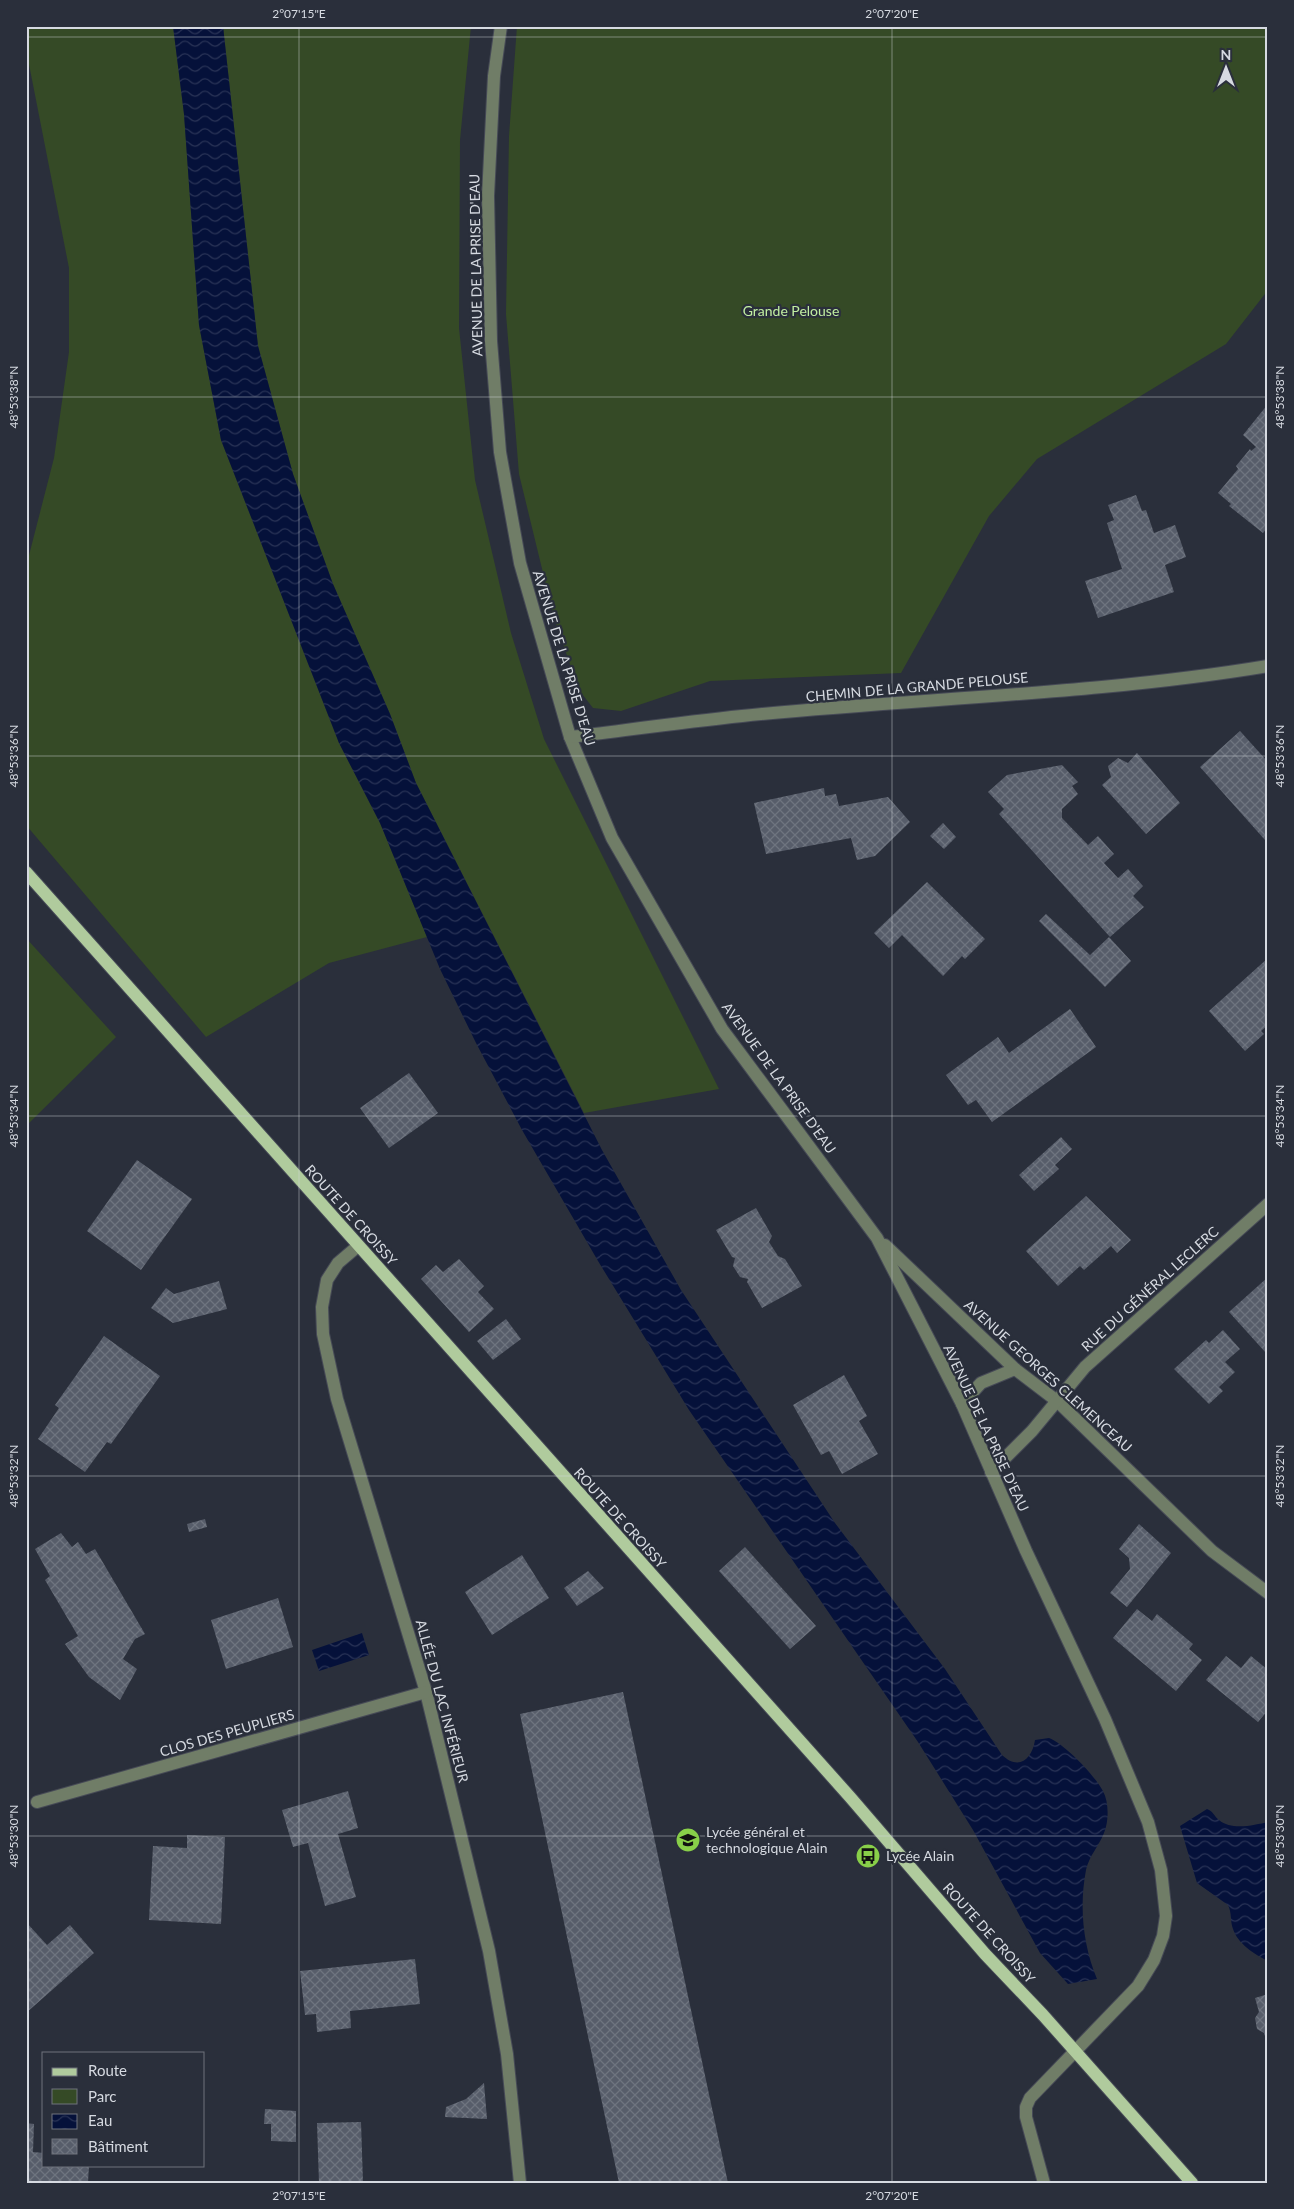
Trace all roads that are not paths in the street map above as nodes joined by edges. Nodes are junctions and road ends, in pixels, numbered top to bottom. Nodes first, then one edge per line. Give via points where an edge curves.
1 (501, 26) edge
2 (1268, 666) edge
3 (570, 737) junction
4 (26, 872) edge
5 (1268, 1204) edge
6 (877, 1238) junction
7 (358, 1246) junction
8 (1015, 1369) junction
9 (1057, 1401) junction
10 (962, 1404) junction
11 (991, 1472) junction
12 (1268, 1593) edge
13 (426, 1692) junction
14 (37, 1802) dead end
15 (1076, 2052) junction
16 (520, 2183) edge
17 (1044, 2183) edge
18 (1192, 2183) edge

1 - 3 street, AVENUE DE LA PRISE D'EAU via 494,76 488,196 491,341 500,452 520,563
2 - 3 street, CHEMIN DE LA GRANDE PELOUSE via 1207,676 742,716
3 - 6 street, AVENUE DE LA PRISE D'EAU via 612,838 722,1029
4 - 7 main road, ROUTE DE CROISSY
5 - 9 street, RUE DU GÉNÉRAL LECLERC via 1085,1367
6 - 8 street, AVENUE GEORGES CLEMENCEAU
6 - 10 street, AVENUE DE LA PRISE D'EAU
7 - 13 street, ALLÉE DU LAC INFÉRIEUR via 338,1263 327,1280 322,1307 323,1334 337,1399
7 - 15 main road, ROUTE DE CROISSY via 850,1797 985,1954
8 - 9 street, AVENUE GEORGES CLEMENCEAU
8 - 10 street via 981,1383
9 - 11 street, RUE DU GÉNÉRAL LECLERC
9 - 12 street, AVENUE GEORGES CLEMENCEAU via 1212,1551
10 - 11 street, AVENUE DE LA PRISE D'EAU
11 - 15 street, AVENUE DE LA PRISE D'EAU via 1105,1719 1148,1822 1161,1870 1166,1916 1154,1960 1138,1986
13 - 14 street, CLOS DES PEUPLIERS
13 - 16 street, ALLÉE DU LAC INFÉRIEUR via 489,1951 507,2054
15 - 17 street, AVENUE DE LA PRISE D'EAU via 1030,2098 1026,2107
15 - 18 main road, ROUTE DE CROISSY

